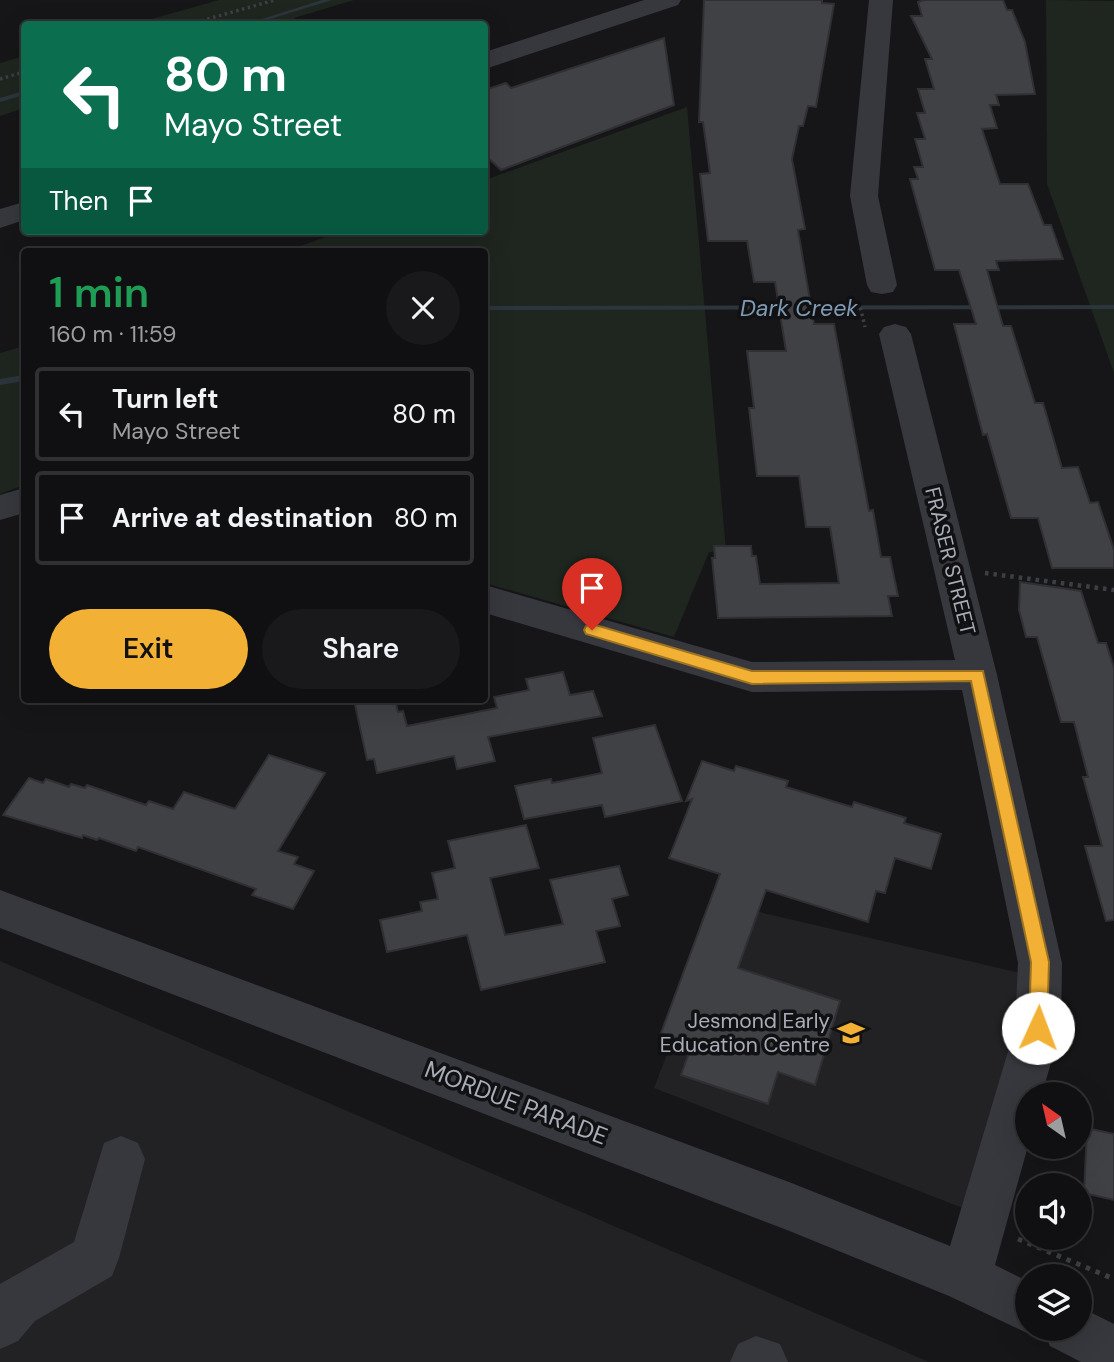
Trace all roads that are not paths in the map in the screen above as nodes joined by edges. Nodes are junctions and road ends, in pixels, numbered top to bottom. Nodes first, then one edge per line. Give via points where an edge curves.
1 (669, 0) edge
2 (881, 0) edge
3 (488, 60) edge
4 (21, 212) edge
5 (0, 219) edge
6 (882, 285) dead end
7 (895, 334) dead end
8 (21, 501) edge
9 (0, 508) edge
10 (488, 600) edge
11 (978, 675) junction
12 (0, 909) edge
13 (121, 1159) dead end
14 (966, 1278) junction
15 (1015, 1302) edge
16 (0, 1323) edge
17 (1092, 1340) edge
18 (1114, 1351) edge
19 (756, 1362) edge
20 (762, 1362) edge

1 - 3 street
2 - 6 street via 864,196
4 - 5 street
7 - 11 street, FRASER STREET
8 - 9 street
10 - 11 street via 752,677
11 - 14 street, FRASER STREET via 1040,962 1038,1028
12 - 14 street, MORDUE PARADE via 789,1206
13 - 16 street via 94,1258 17,1303
14 - 15 street, MORDUE PARADE
17 - 18 street
19 - 20 street

